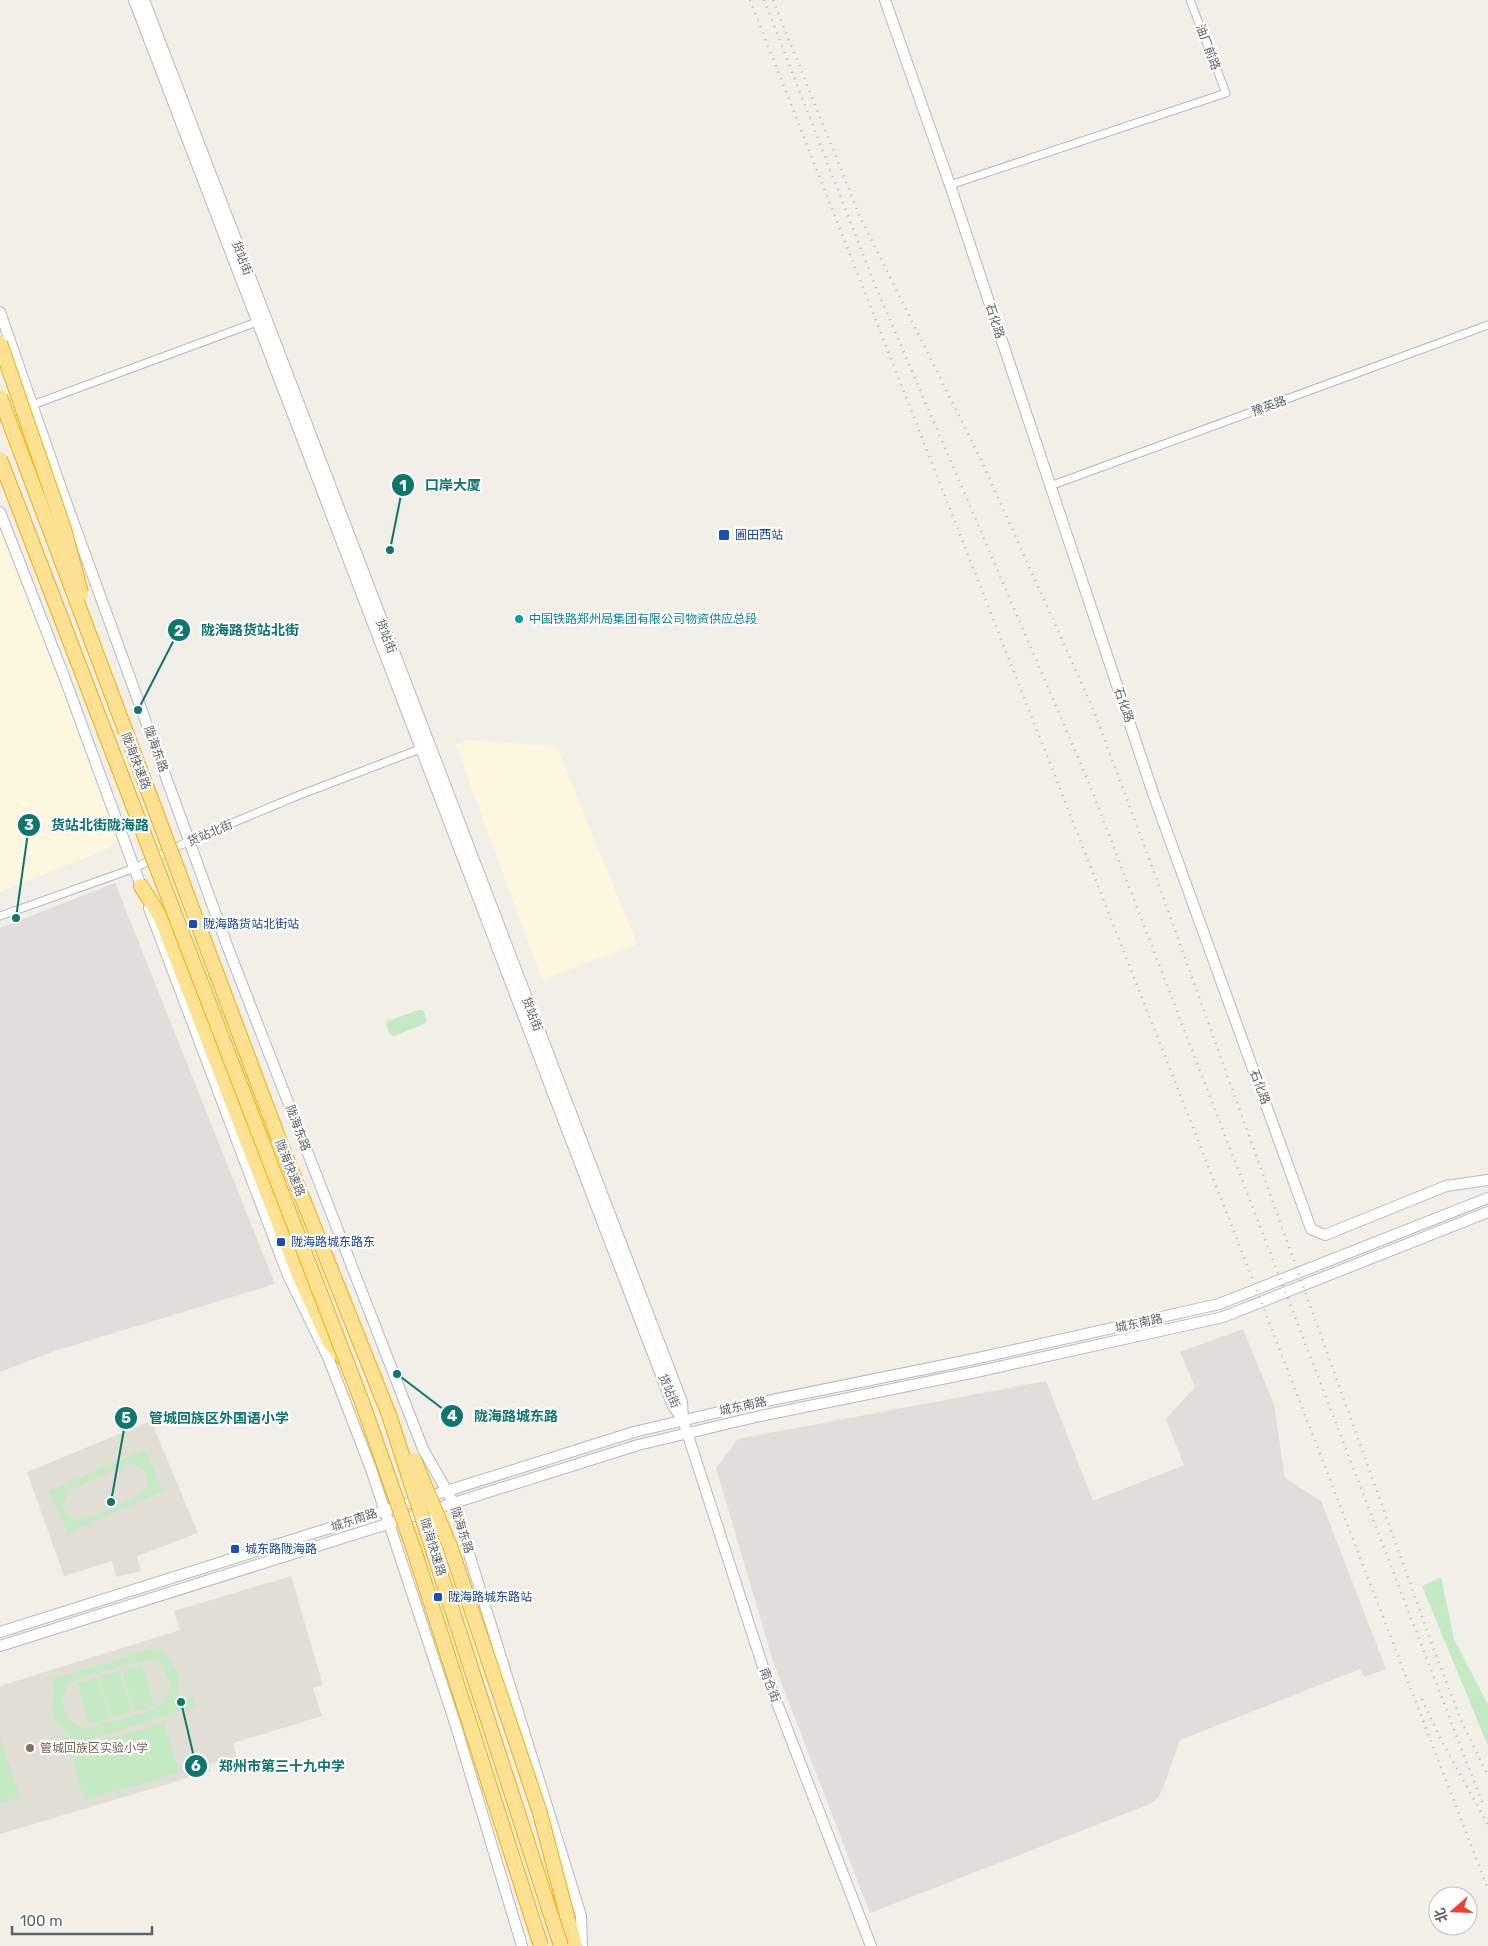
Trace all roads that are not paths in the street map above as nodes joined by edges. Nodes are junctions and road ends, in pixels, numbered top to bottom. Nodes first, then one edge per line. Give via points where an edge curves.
1 (134, 0) edge
2 (144, 0) edge
3 (885, 0) edge
4 (1190, 0) edge
5 (950, 185) junction
6 (0, 312) edge
7 (257, 322) junction
8 (1488, 325) edge
9 (0, 343) edge
10 (0, 397) edge
11 (33, 404) junction
12 (0, 417) edge
13 (0, 459) edge
14 (1050, 486) junction
15 (0, 512) edge
16 (96, 652) junction
17 (420, 749) junction
18 (189, 841) junction
19 (135, 868) junction
20 (141, 886) junction
21 (0, 916) edge
22 (1488, 1180) edge
23 (1488, 1198) edge
24 (1488, 1212) edge
25 (361, 1347) junction
26 (349, 1366) junction
27 (682, 1420) junction
28 (687, 1432) junction
29 (446, 1492) junction
30 (453, 1502) junction
31 (386, 1510) junction
32 (390, 1524) junction
33 (0, 1632) edge
34 (0, 1646) edge
35 (531, 1916) junction
36 (522, 1946) edge
37 (537, 1946) edge
38 (541, 1946) edge
39 (561, 1946) edge
40 (575, 1946) edge
41 (582, 1946) edge
42 (871, 1946) edge

1 - 7 street, 货站街
2 - 27 street, 货站街 via 682,1402
3 - 5 street, 石化路
4 - 5 street, 油厂前路 via 1226,93
5 - 14 street, 石化路
6 - 11 street, 陇海东路
7 - 11 street
7 - 17 street, 货站街
8 - 14 street, 豫英路
9 - 16 highway, bridge via 64,529
10 - 16 highway, 陇海快速路, bridge
11 - 12 street
11 - 18 street, 陇海东路
13 - 26 highway, 陇海快速路, bridge
14 - 22 street, 石化路 via 1154,796 1311,1229 1325,1234 1446,1186
15 - 19 street
16 - 25 highway, 陇海快速路, bridge via 278,1137
17 - 18 street, 货站北街
17 - 27 street, 货站街 via 673,1406
18 - 19 street, 货站北街
18 - 29 street, 陇海东路 via 423,1449
19 - 20 street
19 - 21 street, 货站北街
20 - 26 highway, bridge via 161,918 299,1275 329,1340
20 - 31 street via 287,1273 328,1357
23 - 27 street, 城东南路 via 1219,1304
24 - 28 street, 城东南路 via 1223,1317
25 - 39 highway, 陇海快速路, bridge via 411,1478
25 - 40 highway, bridge via 396,1414 450,1546 540,1813
26 - 35 highway, 陇海快速路, bridge via 414,1550
27 - 28 street, 南仓街
27 - 29 street, 城东南路
28 - 30 street, 城东南路
28 - 42 street, 南仓街 via 762,1664
29 - 30 street, 陇海东路
29 - 31 street, 城东南路
30 - 32 street, 城东南路
30 - 41 street, 陇海东路 via 581,1916
31 - 32 street
31 - 33 street, 城东南路
32 - 34 street, 城东南路
32 - 36 street via 456,1726
35 - 37 highway, bridge
35 - 38 highway, 陇海快速路, bridge

